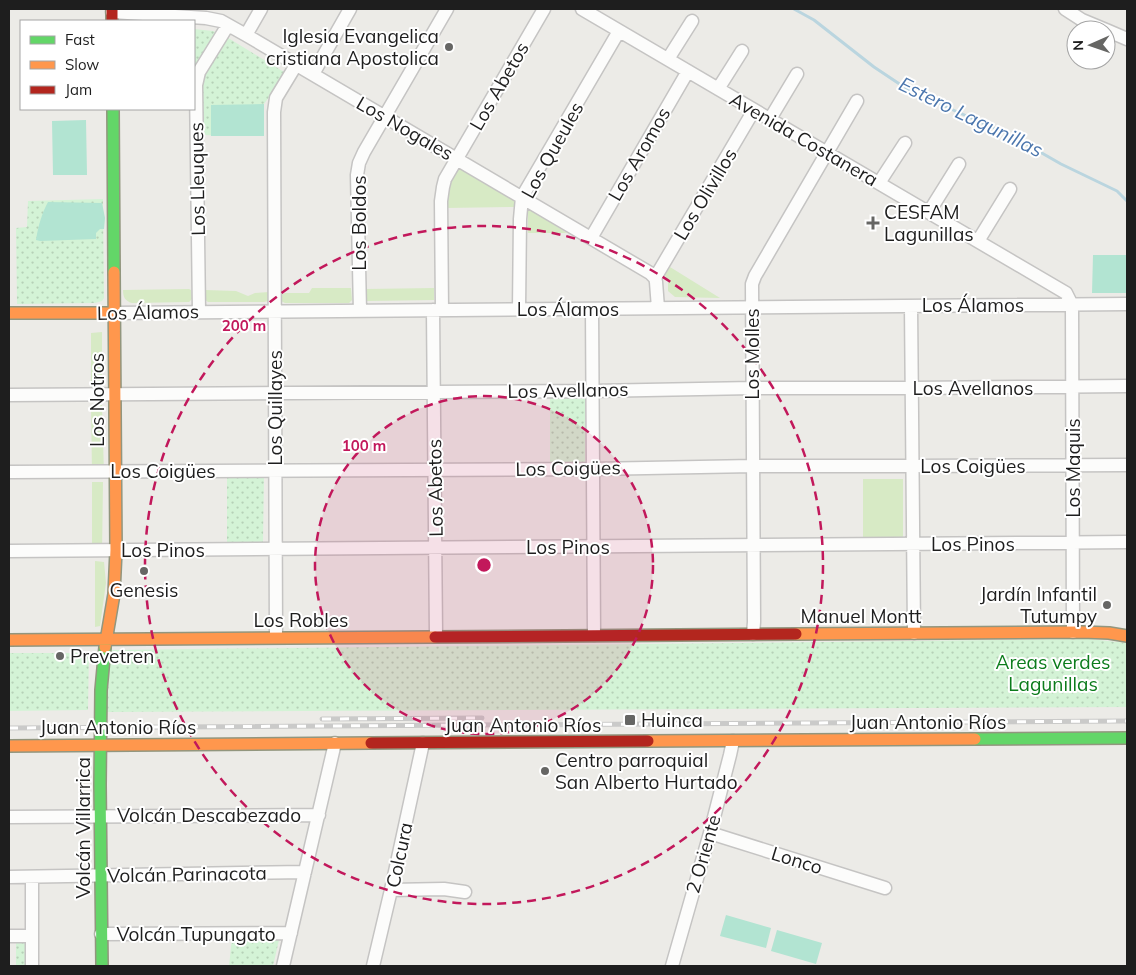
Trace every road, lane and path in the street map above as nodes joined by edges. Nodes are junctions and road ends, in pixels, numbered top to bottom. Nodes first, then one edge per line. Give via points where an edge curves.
1 (261, 9) edge
2 (350, 9) edge
3 (447, 9) edge
4 (544, 9) edge
5 (583, 9) edge
6 (1066, 9) edge
7 (184, 12) edge
8 (112, 14) edge
9 (1082, 20) edge
10 (692, 21) dead end
11 (228, 25) junction
12 (619, 31) junction
13 (246, 35) junction
14 (742, 51) dead end
15 (668, 59) junction
16 (296, 64) junction
17 (688, 71) junction
18 (312, 74) junction
19 (797, 74) dead end
20 (196, 77) edge
21 (718, 89) junction
22 (857, 101) dead end
23 (113, 110) edge
24 (754, 110) junction
25 (384, 116) junction
26 (770, 119) junction
27 (905, 143) dead end
28 (827, 152) junction
29 (457, 159) junction
30 (959, 164) dead end
31 (879, 183) junction
32 (1010, 189) dead end
33 (522, 197) junction
34 (929, 212) junction
35 (591, 238) junction
36 (978, 241) junction
37 (655, 278) junction
38 (1127, 304) edge
39 (1072, 305) junction
40 (912, 306) junction
41 (752, 307) junction
42 (592, 308) junction
43 (658, 308) junction
44 (519, 309) junction
45 (438, 310) junction
46 (275, 311) junction
47 (360, 311) junction
48 (199, 312) junction
49 (9, 313) edge
50 (114, 313) junction
51 (1127, 386) edge
52 (1072, 387) junction
53 (753, 388) junction
54 (912, 388) junction
55 (593, 390) junction
56 (434, 392) junction
57 (275, 393) junction
58 (115, 394) junction
59 (9, 395) edge
60 (1127, 465) edge
61 (753, 466) junction
62 (913, 466) junction
63 (1072, 466) junction
64 (593, 468) junction
65 (435, 469) junction
66 (275, 471) junction
67 (9, 472) edge
68 (116, 472) junction
69 (1127, 542) edge
70 (1073, 543) junction
71 (913, 544) junction
72 (754, 545) junction
73 (594, 546) junction
74 (436, 548) junction
75 (276, 549) junction
76 (116, 550) junction
77 (9, 551) edge
78 (1073, 632) junction
79 (914, 633) junction
80 (753, 634) junction
81 (594, 635) junction
82 (436, 636) junction
83 (1127, 636) edge
84 (276, 637) junction
85 (106, 639) junction
86 (9, 640) edge
87 (101, 690) joint
88 (1127, 738) edge
89 (733, 741) junction
90 (335, 743) junction
91 (423, 743) junction
92 (101, 745) junction
93 (9, 746) edge
94 (100, 815) junction
95 (319, 815) junction
96 (9, 817) edge
97 (710, 833) junction
98 (305, 872) junction
99 (101, 876) junction
100 (9, 877) edge
101 (32, 877) junction
102 (885, 888) dead end
103 (392, 890) junction
104 (465, 892) dead end
105 (291, 933) junction
106 (101, 934) junction
107 (9, 936) edge
108 (32, 936) junction
109 (32, 966) edge
110 (102, 966) edge
111 (283, 966) edge
112 (373, 966) edge
113 (672, 966) edge

1 - 13 street
2 - 18 street
3 - 25 street, Los Boldos
4 - 29 street, Los Abetos
5 - 12 street, Avenida Costanera
6 - 9 street
7 - 8 street, Los Nogales
7 - 11 street, Los Nogales
10 - 15 street
11 - 13 street, Los Nogales
11 - 20 street, Los Lleuques
12 - 15 street, Avenida Costanera
12 - 33 street, Los Queules
13 - 16 street, Los Nogales
14 - 21 street
15 - 17 street, Avenida Costanera
16 - 18 street, Los Nogales
16 - 46 street, Los Quillayes via 274,107
17 - 21 street, Avenida Costanera
17 - 35 street, Los Aromos
18 - 25 street, Los Nogales
19 - 26 street
20 - 48 street, Los Lleuques
21 - 24 street, Avenida Costanera
22 - 28 street, Los Molles
23 - 50 main road, Los Notros
24 - 26 street, Avenida Costanera
24 - 37 street, Los Olivillos
25 - 29 street, Los Nogales
25 - 47 street, Los Boldos via 358,169
26 - 28 street, Avenida Costanera
27 - 31 street
28 - 31 street, Avenida Costanera
28 - 41 street, Los Molles via 755,276
29 - 33 street, Los Nogales
29 - 45 street, Los Abetos via 442,186
30 - 34 street
31 - 34 street, Avenida Costanera
32 - 36 street
33 - 35 street, Los Nogales
33 - 44 street, Los Queules
34 - 36 street, Avenida Costanera
35 - 37 street, Los Nogales
36 - 39 street, Avenida Costanera via 1063,291
37 - 43 street
38 - 39 street, Los Álamos
39 - 40 street, Los Álamos
39 - 52 street, Los Maquis
40 - 41 street, Los Álamos
40 - 54 street
41 - 43 street, Los Álamos
41 - 53 street, Los Molles
42 - 43 street, Los Álamos
42 - 44 street, Los Álamos
42 - 55 street
44 - 45 street, Los Álamos
45 - 47 street, Los Álamos
45 - 56 street, Los Abetos
46 - 47 street, Los Álamos
46 - 48 street, Los Álamos
46 - 57 street, Los Quillayes
48 - 50 street, Los Álamos
49 - 50 main road, Los Álamos
50 - 58 main road, Los Notros
51 - 52 street, Los Avellanos
52 - 54 street, Los Avellanos
52 - 63 street, Los Maquis
53 - 54 street, Los Avellanos
53 - 55 street, Los Avellanos
53 - 61 street, Los Molles
54 - 62 street
55 - 56 street, Los Avellanos
55 - 64 street
56 - 57 street, Los Avellanos
56 - 65 street, Los Abetos
57 - 58 street, Los Avellanos
57 - 66 street, Los Quillayes
58 - 59 street, Los Avellanos
58 - 68 main road, Los Notros
60 - 63 street, Los Coigües
61 - 62 street, Los Coigües
61 - 64 street, Los Coigües
61 - 72 street, Los Molles
62 - 63 street, Los Coigües
62 - 71 street
63 - 70 street, Los Maquis
64 - 65 street, Los Coigües
64 - 73 street
65 - 66 street, Los Coigües
65 - 74 street, Los Abetos
66 - 68 street, Los Coigües
66 - 75 street, Los Quillayes
67 - 68 street, Los Coigües
68 - 76 main road, Los Notros
69 - 70 street, Los Pinos
70 - 71 street, Los Pinos
70 - 78 street, Los Maquis
71 - 72 street, Los Pinos
71 - 79 street
72 - 73 street, Los Pinos
72 - 80 street, Los Molles
73 - 74 street, Los Pinos
73 - 81 street
74 - 75 street, Los Pinos
74 - 82 street, Los Abetos
75 - 76 street, Los Pinos
75 - 84 street, Los Quillayes
76 - 77 street, Los Pinos
76 - 85 main road, Los Notros via 114,594
78 - 79 main road, Manuel Montt
78 - 83 main road, Manuel Montt
79 - 80 main road, Manuel Montt
80 - 81 main road, Manuel Montt
81 - 82 main road, Los Robles
82 - 84 main road, Los Robles
84 - 85 main road, Los Robles
85 - 86 main road, Los Robles
85 - 87 main road, Los Notros
87 - 92 main road, Volcán Villarrica
88 - 89 main road, Juan Antonio Ríos
89 - 91 main road, Juan Antonio Ríos
89 - 97 street, 2 Oriente
90 - 91 main road, Juan Antonio Ríos
90 - 92 main road, Juan Antonio Ríos
90 - 95 street
91 - 103 street, Colcura
92 - 93 main road, Juan Antonio Ríos
92 - 94 main road, Volcán Villarrica
94 - 95 street, Volcán Descabezado
94 - 96 street, Volcán Descabezado
94 - 99 main road, Volcán Villarrica
95 - 98 street
97 - 102 street, Lonco
97 - 113 street, 2 Oriente
98 - 99 street, Volcán Parinacota
98 - 105 street
99 - 101 street, Volcán Parinacota
99 - 106 main road, Volcán Villarrica
100 - 101 street, Volcán Parinacota
101 - 108 street
103 - 104 street
103 - 112 street, Colcura
105 - 106 street, Volcán Tupungato
105 - 111 street
106 - 110 main road, Volcán Villarrica
107 - 108 street
108 - 109 street

